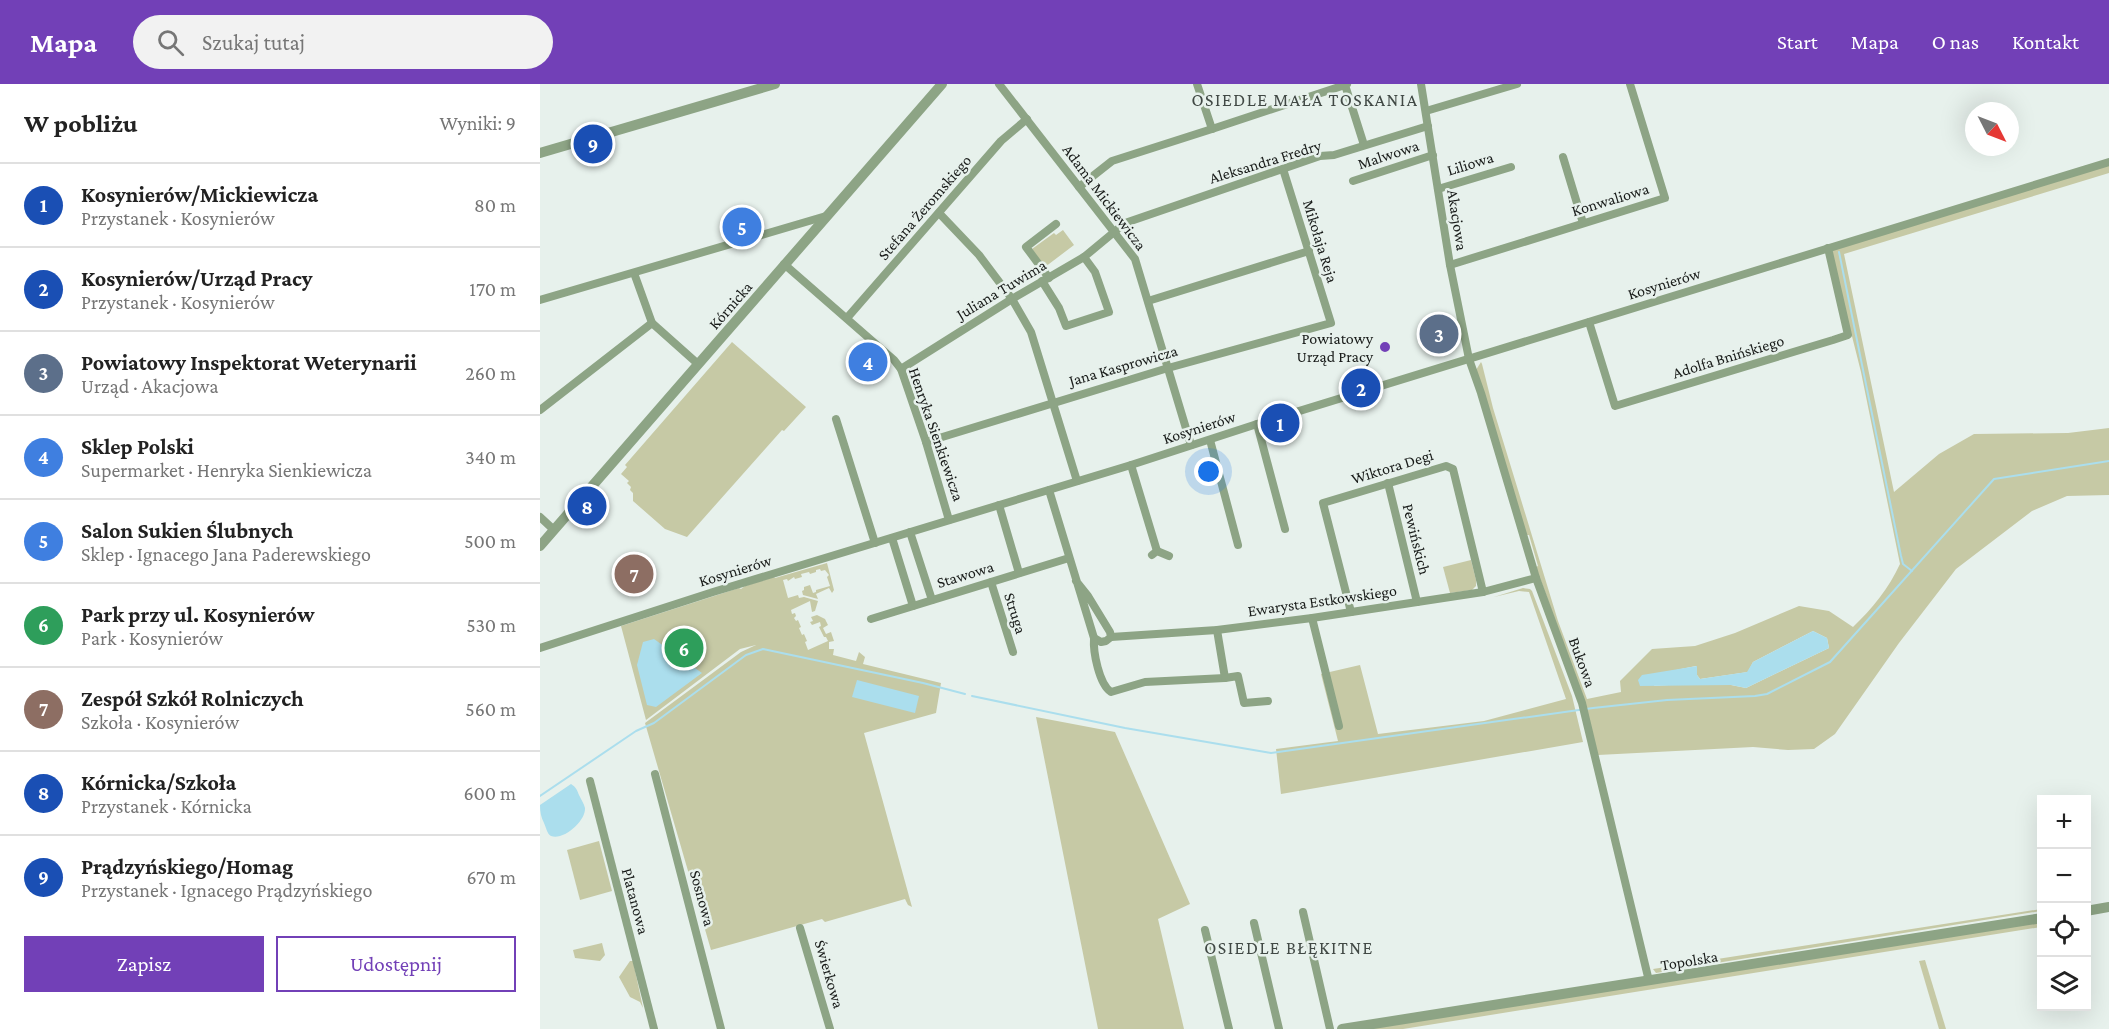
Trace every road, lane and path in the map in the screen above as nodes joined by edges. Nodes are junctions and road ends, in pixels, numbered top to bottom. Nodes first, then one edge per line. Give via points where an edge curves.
1 (775, 84) edge
2 (942, 84) edge
3 (999, 84) edge
4 (1197, 84) edge
5 (1421, 84) edge
6 (1517, 84) edge
7 (1630, 84) edge
8 (1346, 85) edge
9 (1426, 111) junction
10 (1027, 119) junction
11 (1428, 126) junction
12 (1212, 129) junction
13 (1364, 145) junction
14 (540, 153) edge
15 (1433, 155) junction
16 (1563, 157) dead end
17 (2109, 162) edge
18 (1511, 167) dead end
19 (1283, 169) junction
20 (1353, 181) dead end
21 (1079, 187) junction
22 (1438, 189) junction
23 (939, 213) junction
24 (827, 216) junction
25 (1583, 223) junction
26 (801, 224) junction
27 (1056, 225) dead end
28 (1114, 232) junction
29 (812, 233) junction
30 (1828, 248) junction
31 (1309, 251) junction
32 (1084, 257) junction
33 (784, 264) junction
34 (1450, 264) junction
35 (634, 273) junction
36 (1046, 279) junction
37 (1011, 299) junction
38 (540, 300) edge
39 (1148, 301) junction
40 (847, 318) junction
41 (1589, 322) junction
42 (652, 323) junction
43 (1331, 323) joint
44 (1469, 359) junction
45 (698, 364) junction
46 (1168, 368) junction
47 (901, 369) junction
48 (1052, 402) junction
49 (540, 410) edge
50 (836, 419) dead end
51 (1257, 424) junction
52 (1210, 440) junction
53 (926, 442) junction
54 (1191, 446) junction
55 (1131, 465) junction
56 (1077, 481) junction
57 (1388, 483) junction
58 (1049, 490) junction
59 (999, 505) junction
60 (540, 517) edge
61 (950, 520) junction
62 (1286, 529) dead end
63 (554, 530) junction
64 (910, 532) junction
65 (892, 538) junction
66 (875, 543) junction
67 (1238, 545) dead end
68 (540, 546) edge
69 (1169, 556) dead end
70 (1069, 558) junction
71 (1019, 573) junction
72 (1536, 578) junction
73 (1076, 581) junction
74 (991, 582) junction
75 (1483, 592) junction
76 (932, 600) junction
77 (1418, 602) junction
78 (913, 606) junction
79 (1351, 612) junction
80 (1312, 618) junction
81 (871, 619) dead end
82 (1217, 630) junction
83 (1111, 637) junction
84 (1094, 638) junction
85 (540, 648) edge
86 (1013, 652) dead end
87 (1225, 678) junction
88 (1268, 701) dead end
89 (1339, 726) dead end
90 (655, 774) dead end
91 (590, 781) dead end
92 (2109, 907) edge
93 (2091, 909) edge
94 (1303, 912) dead end
95 (2037, 919) edge
96 (1254, 923) dead end
97 (800, 928) dead end
98 (1205, 930) dead end
99 (1649, 981) junction
100 (654, 1029) edge
101 (721, 1029) edge
102 (830, 1029) edge
103 (1229, 1029) edge
104 (1279, 1029) edge
105 (1330, 1029) edge
106 (1342, 1029) edge

1 - 14 street
2 - 24 street, Kórnicka
3 - 10 street, Adama Mickiewicza
4 - 12 street
5 - 9 street, Akacjowa
6 - 9 street
7 - 25 street, Konwaliowa via 1665,198
8 - 12 street
8 - 13 street
9 - 11 street, Akacjowa
10 - 21 street, Adama Mickiewicza
10 - 23 street, Stefana Żeromskiego via 1002,141
11 - 13 street, Aleksandra Fredry
11 - 15 street, Akacjowa
12 - 21 street via 1113,161
13 - 19 street, Aleksandra Fredry
15 - 20 street, Malwowa
15 - 22 street, Akacjowa
16 - 25 street
17 - 30 street, Kosynierów
18 - 22 street, Liliowa
19 - 28 street, Aleksandra Fredry via 1125,223
19 - 31 street, Mikołaja Reja
21 - 28 street, Adama Mickiewicza
22 - 34 street, Akacjowa
23 - 37 street via 979,255
23 - 40 street, Stefana Żeromskiego
24 - 26 street
24 - 29 street, Kórnicka
25 - 34 street, Konwaliowa
26 - 29 street
26 - 35 street
27 - 36 street via 1026,247
28 - 32 street, Juliana Tuwima
28 - 39 street, Adama Mickiewicza via 1135,259
29 - 33 street, Kórnicka
30 - 41 street, Kosynierów
30 - 41 street, Adolfa Bnińskiego via 1848,335 1615,406
31 - 39 street
31 - 43 street, Mikołaja Reja
32 - 36 street, Juliana Tuwima
32 - 36 street via 1099,280 1109,312 1066,326
33 - 40 street, Henryka Sienkiewicza
33 - 45 street, Kórnicka
34 - 44 street, Akacjowa
35 - 38 street
35 - 42 street
36 - 37 street, Juliana Tuwima
37 - 47 street, Juliana Tuwima
37 - 48 street via 1031,332
39 - 46 street, Adama Mickiewicza
40 - 47 street, Henryka Sienkiewicza
41 - 44 street, Kosynierów
42 - 45 street
42 - 49 street
43 - 46 street, Jana Kasprowicza
44 - 51 street, Kosynierów
44 - 72 street, Bukowa
45 - 63 street, Kórnicka
46 - 48 street, Jana Kasprowicza
46 - 54 street, Adama Mickiewicza
47 - 53 street, Henryka Sienkiewicza
48 - 53 street, Jana Kasprowicza
48 - 56 street
50 - 66 street
51 - 52 street, Kosynierów
51 - 62 street
52 - 54 street, Kosynierów
52 - 67 street
53 - 61 street, Henryka Sienkiewicza
54 - 55 street, Kosynierów
55 - 56 street, Kosynierów
55 - 69 street via 1155,553
56 - 58 street, Kosynierów
57 - 75 street, Wiktora Degi via 1446,466 1453,469
57 - 77 street, Pewińskich
57 - 79 street, Wiktora Degi via 1323,503
58 - 59 street, Kosynierów
58 - 70 street
59 - 61 street, Kosynierów
59 - 71 street
60 - 63 street
61 - 64 street, Kosynierów
63 - 68 street, Kórnicka
64 - 65 street, Kosynierów
64 - 76 street
65 - 66 street, Kosynierów
65 - 78 street
66 - 85 street, Kosynierów
70 - 71 street, Stawowa
70 - 73 street
71 - 74 street, Stawowa
72 - 75 street, Ewarysta Estkowskiego
72 - 99 street, Bukowa via 1582,703
73 - 83 street
73 - 84 street
74 - 76 street, Stawowa
74 - 86 street, Struga
75 - 77 street, Ewarysta Estkowskiego
76 - 78 street, Stawowa
77 - 79 street, Ewarysta Estkowskiego
78 - 81 street, Stawowa
79 - 80 street, Ewarysta Estkowskiego
80 - 82 street, Ewarysta Estkowskiego
80 - 89 street
82 - 83 street, Ewarysta Estkowskiego
82 - 87 street
83 - 84 street, Ewarysta Estkowskiego via 1101,642
84 - 87 street via 1093,649 1104,687 1111,692 1145,682
87 - 88 street via 1238,676 1244,703
90 - 101 street, Sosnowa
91 - 100 street, Platanowa
92 - 93 street
94 - 105 street
95 - 99 street, Topolska
96 - 104 street
97 - 102 street, Świerkowa
98 - 103 street
99 - 106 street, Topolska

